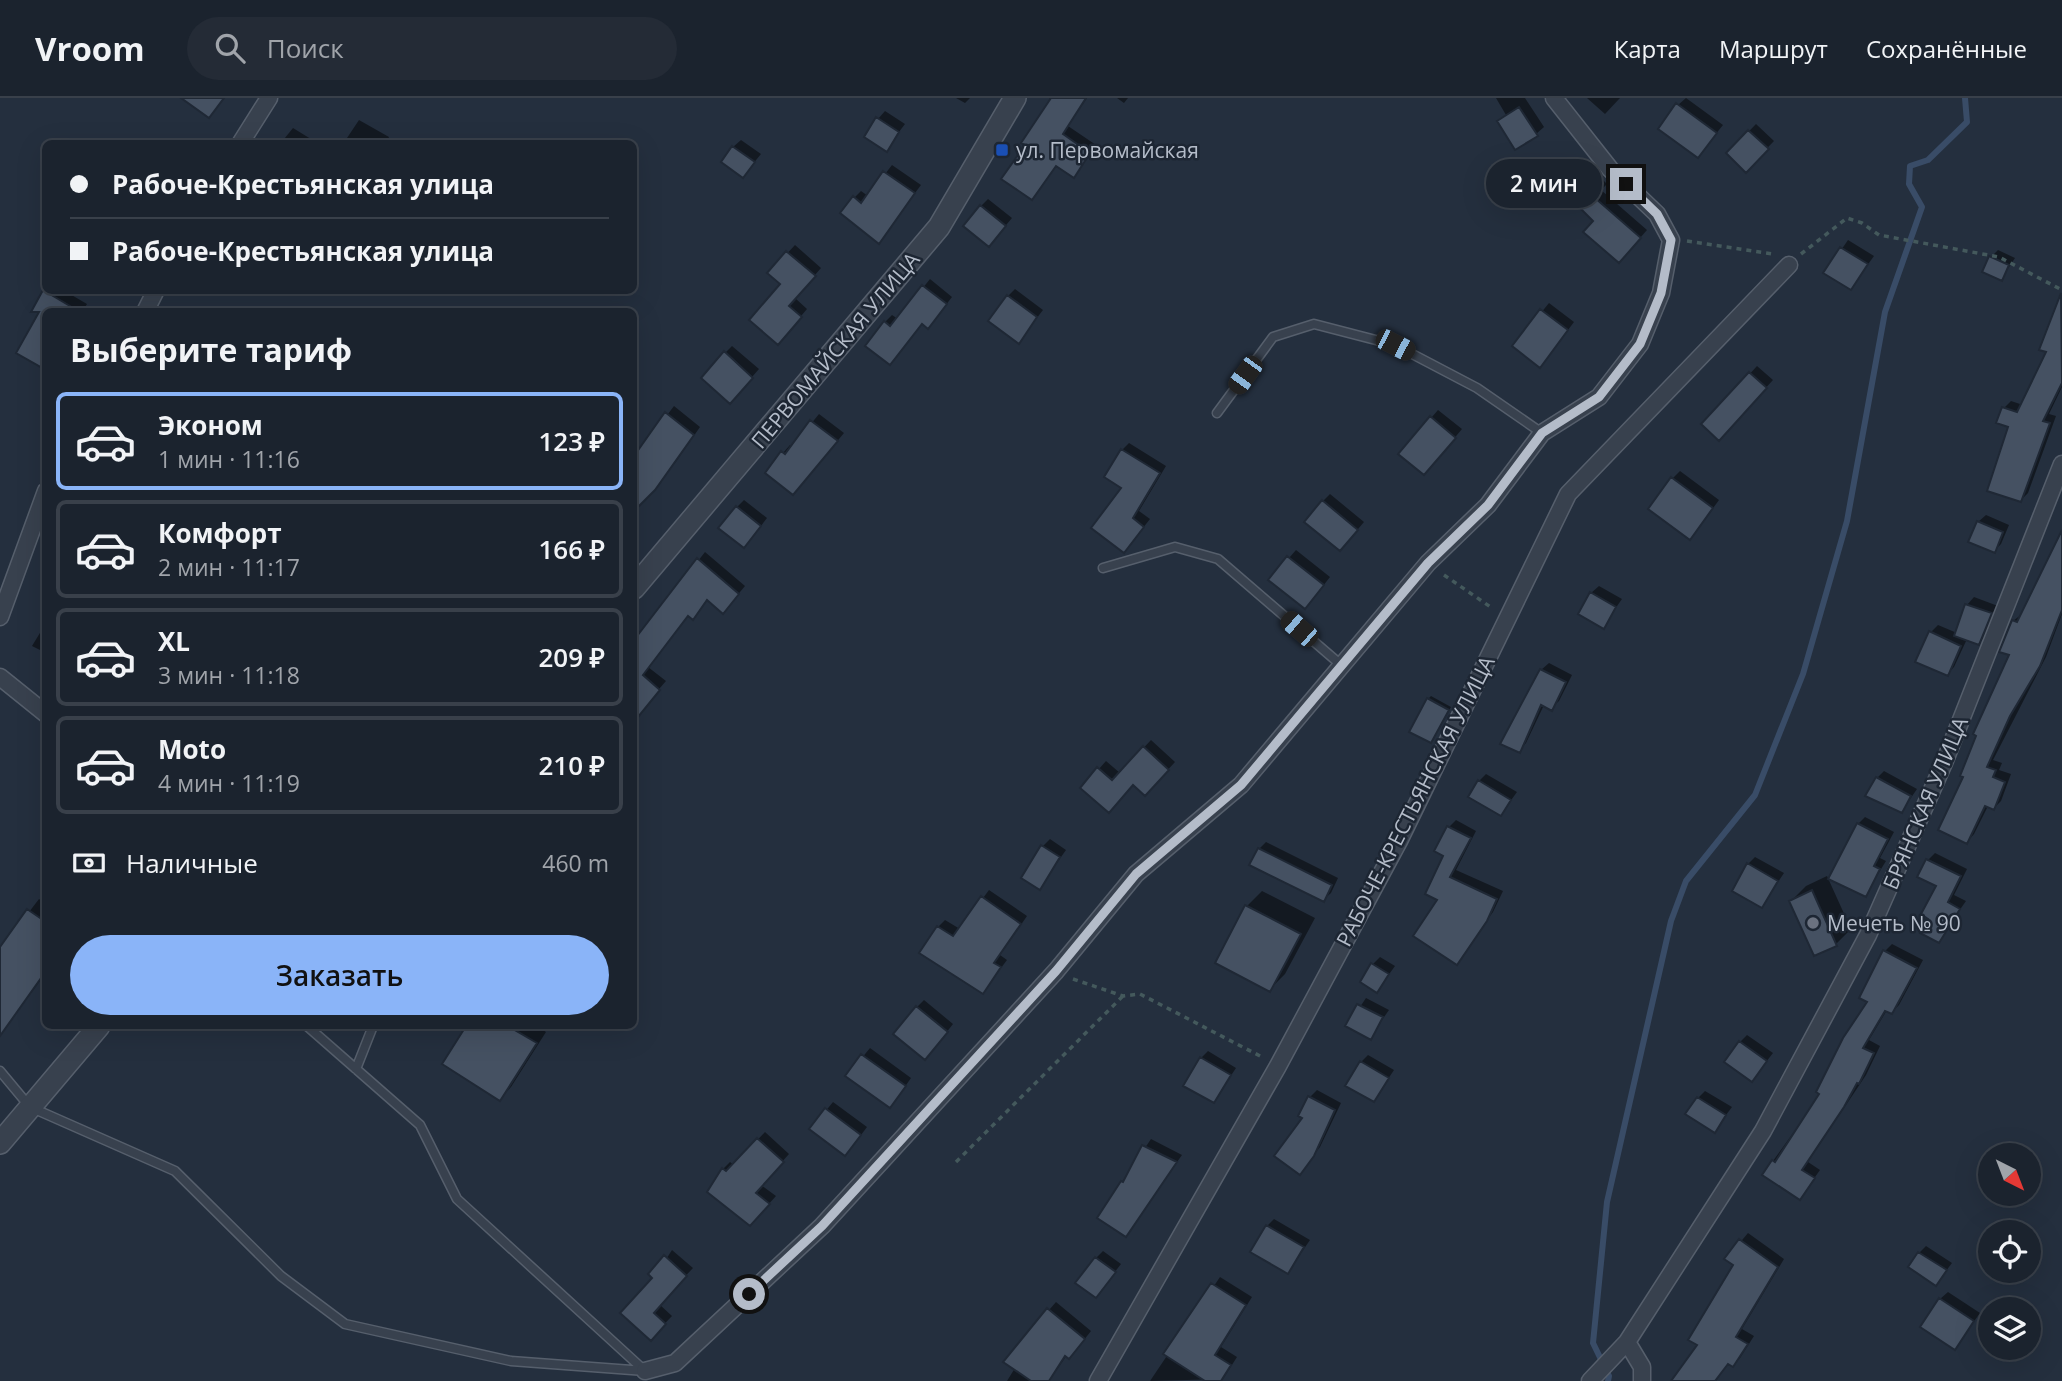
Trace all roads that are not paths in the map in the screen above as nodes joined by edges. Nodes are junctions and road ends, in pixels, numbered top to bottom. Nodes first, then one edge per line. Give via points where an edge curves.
1 (269, 98) edge
2 (1015, 98) edge
3 (1554, 98) edge
4 (243, 140) edge
5 (1789, 265) road end
6 (1217, 413) dead end
7 (1542, 433) junction
8 (2062, 464) edge
9 (42, 502) edge
10 (1103, 568) dead end
11 (637, 584) edge
12 (0, 617) edge
13 (1340, 664) junction
14 (0, 677) edge
15 (42, 711) edge
16 (96, 1029) edge
17 (310, 1029) edge
18 (372, 1029) edge
19 (356, 1069) junction
20 (0, 1071) edge
21 (30, 1107) junction
22 (0, 1143) edge
23 (1627, 1342) junction
24 (645, 1371) junction
25 (1098, 1381) edge
26 (1590, 1381) edge
27 (1642, 1381) edge

1 - 4 street
2 - 11 street, ПЕРВОМАЙСКАЯ УЛИЦА via 939,228
3 - 7 street via 1610,170 1657,214 1671,240 1661,293 1640,344 1599,397
5 - 25 street, РАБОЧЕ-КРЕСТЬЯНСКАЯ УЛИЦА via 1568,494 1399,841 1278,1066
6 - 7 lane via 1273,337 1314,324 1395,345 1477,387
7 - 13 street via 1488,505 1428,563
8 - 23 street, БРЯНСКАЯ УЛИЦА via 1944,763 1868,935 1763,1131
9 - 12 street
10 - 13 lane via 1175,547 1219,559
13 - 24 street via 1241,785 1136,874 1056,971 822,1226 675,1363
14 - 15 street
16 - 21 street
17 - 19 lane
18 - 19 lane
19 - 24 lane via 420,1125 457,1199
20 - 21 lane
21 - 22 street
21 - 24 lane via 175,1171 281,1276 345,1324 511,1361
23 - 26 street, БРЯНСКАЯ УЛИЦА
23 - 27 street via 1643,1367

